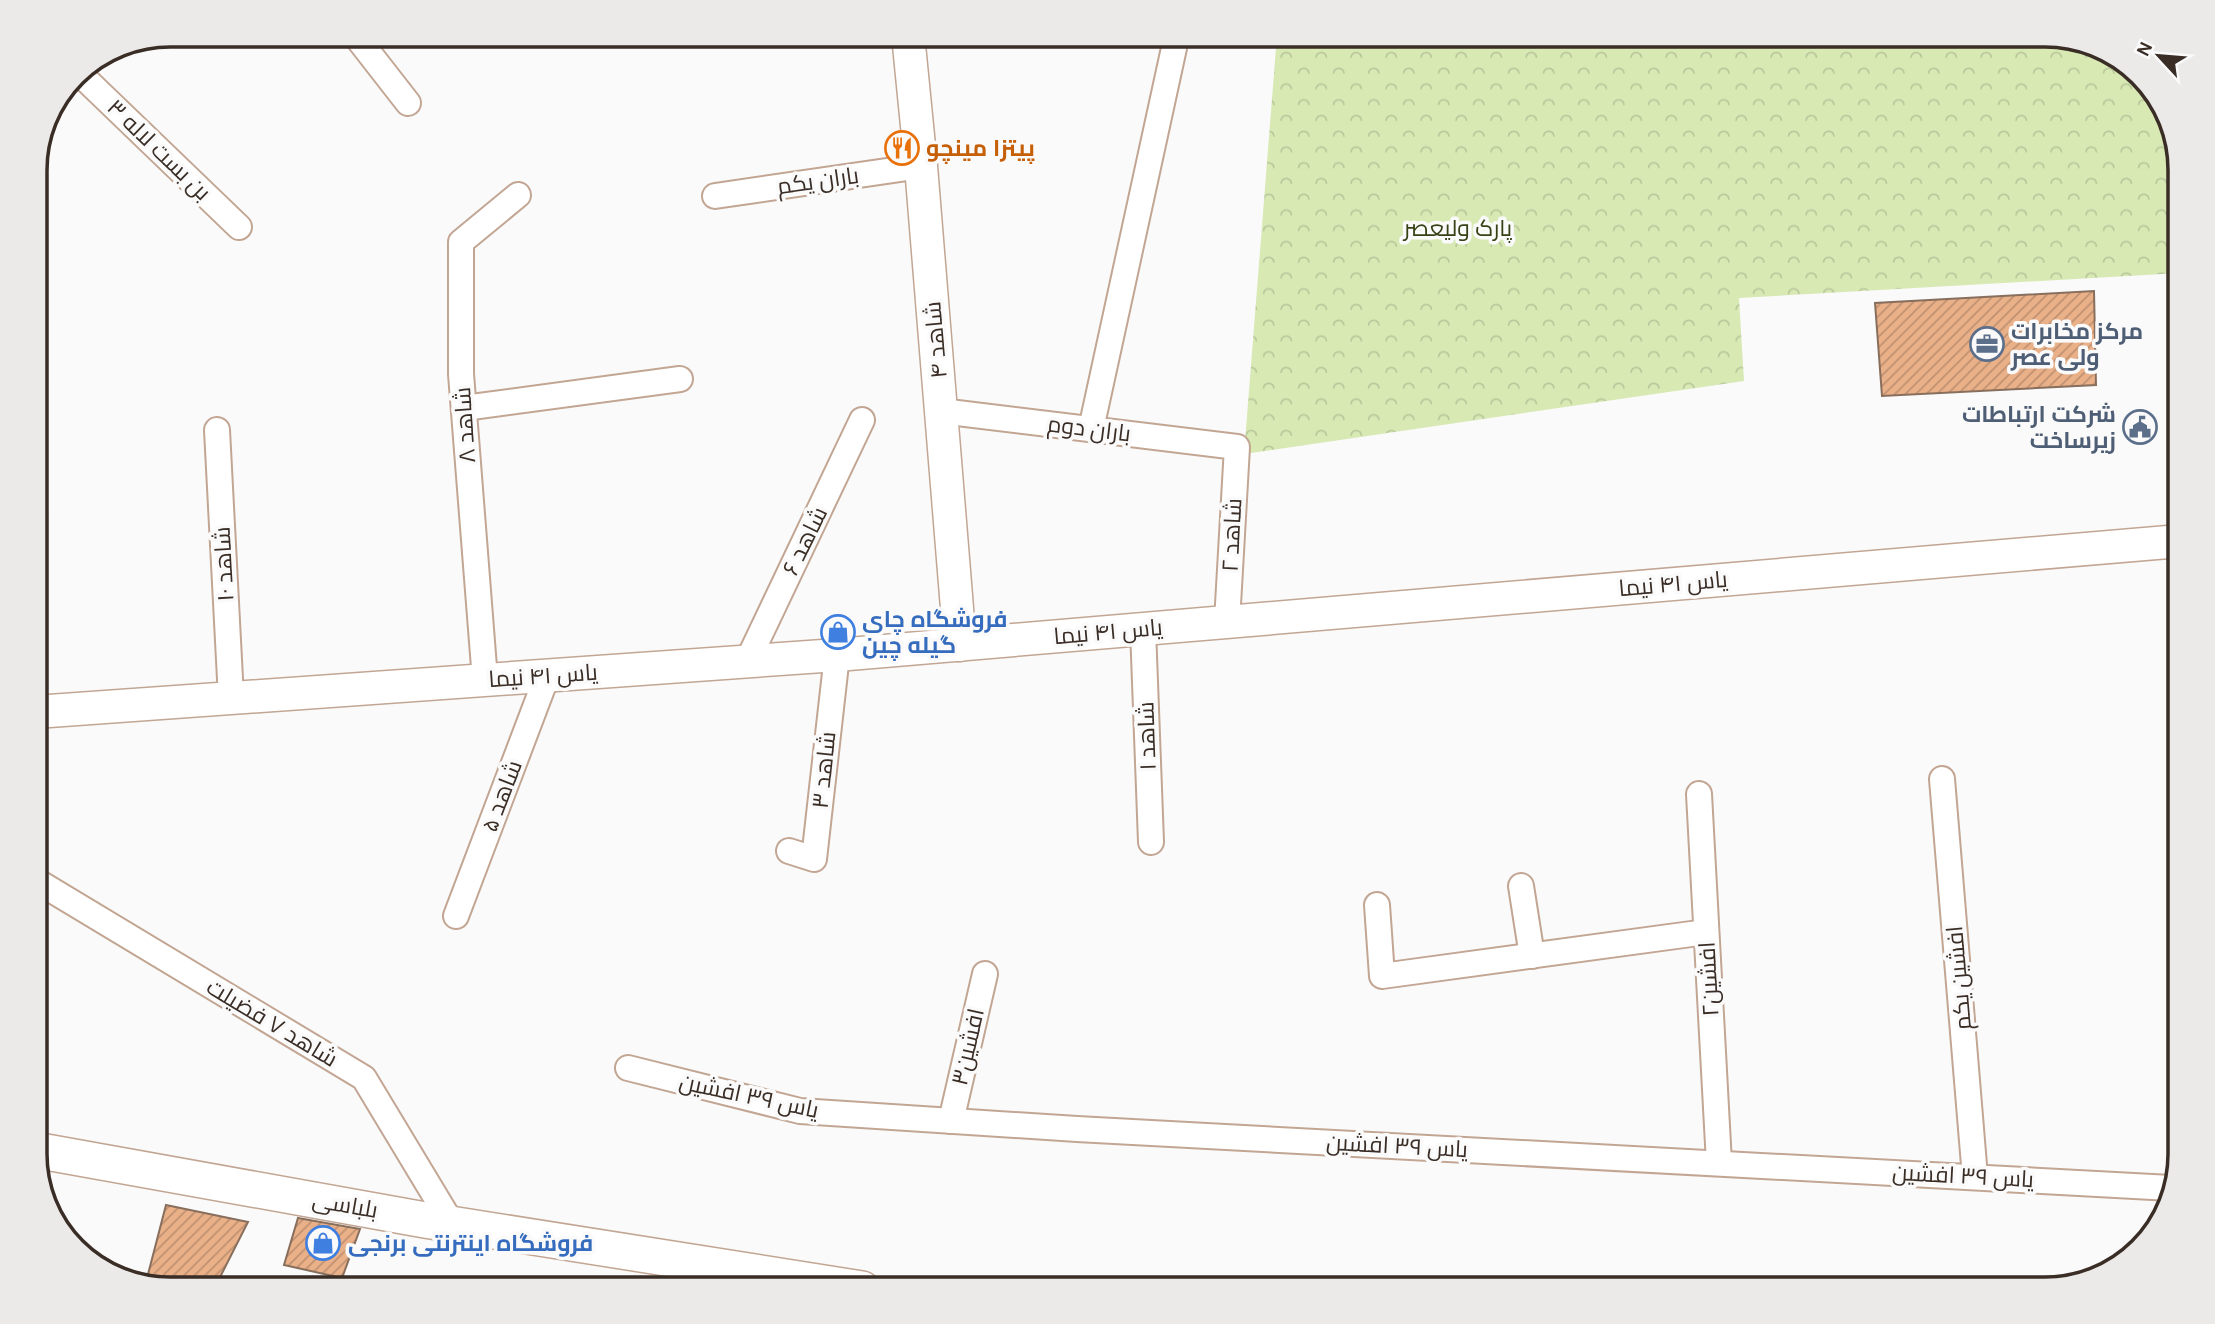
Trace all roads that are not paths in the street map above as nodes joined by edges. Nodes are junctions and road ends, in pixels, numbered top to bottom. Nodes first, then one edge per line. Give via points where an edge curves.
1 (365, 48) edge
2 (909, 48) edge
3 (1174, 48) dead end
4 (86, 80) edge
5 (408, 103) dead end
6 (921, 166) junction
7 (518, 195) dead end
8 (715, 196) dead end
9 (239, 227) dead end
10 (680, 379) dead end
11 (464, 408) junction
12 (941, 411) junction
13 (862, 420) dead end
14 (1091, 429) junction
15 (217, 430) dead end
16 (1237, 447) joint
17 (2167, 542) edge
18 (1227, 622) junction
19 (1143, 629) junction
20 (960, 645) junction
21 (837, 655) junction
22 (747, 662) junction
23 (547, 676) junction
24 (485, 680) junction
25 (231, 698) junction
26 (48, 711) edge
27 (1942, 779) dead end
28 (1699, 794) dead end
29 (1151, 842) dead end
30 (789, 851) dead end
31 (1521, 886) dead end
32 (48, 888) edge
33 (1377, 905) dead end
34 (456, 916) dead end
35 (1706, 932) junction
36 (1532, 956) junction
37 (985, 974) dead end
38 (628, 1068) dead end
39 (951, 1121) junction
40 (48, 1149) edge
41 (1719, 1163) junction
42 (1975, 1177) junction
43 (2163, 1188) edge
44 (452, 1224) junction
45 (763, 1277) edge

1 - 5 street
2 - 6 street, شاهد ۴
3 - 14 street
4 - 9 street, بن بست لاله ۳
6 - 8 street, باران یکم
6 - 12 street, شاهد ۴
7 - 11 street, شاهد ۸ via 461,242
10 - 11 street
11 - 24 street, شاهد ۸
12 - 14 street, باران دوم
12 - 20 street, شاهد ۴
13 - 22 street, شاهد ۶
14 - 16 street, باران دوم
15 - 25 street, شاهد ۱۰
16 - 18 street, شاهد ۲
17 - 18 street, یاس ۴۱ نیما
18 - 19 street, یاس ۴۱ نیما
19 - 20 street, یاس ۴۱ نیما
19 - 29 street, شاهد ۱
20 - 21 street, یاس ۴۱ نیما
21 - 22 street, یاس ۴۱ نیما
21 - 30 street, شاهد ۳ via 814,859
22 - 23 street, یاس ۴۱ نیما
23 - 24 street, یاس ۴۱ نیما
23 - 34 street, شاهد ۵
24 - 25 street, یاس ۴۱ نیما
25 - 26 street, یاس ۴۱ نیما
27 - 42 street, افشین یکم
28 - 35 street, افشین۲
31 - 36 street
32 - 44 street, شاهد ۷ فضیلت via 364,1078
33 - 36 street via 1382,976
35 - 36 street
35 - 41 street, افشین۲
37 - 39 street, افشین۳
38 - 39 street, یاس ۳۹ افشین via 800,1111
39 - 41 street, یاس ۳۹ افشین
40 - 44 main road, بلباسی
41 - 42 street, یاس ۳۹ افشین
42 - 43 street, یاس ۳۹ افشین
44 - 45 main road, بلباسی

